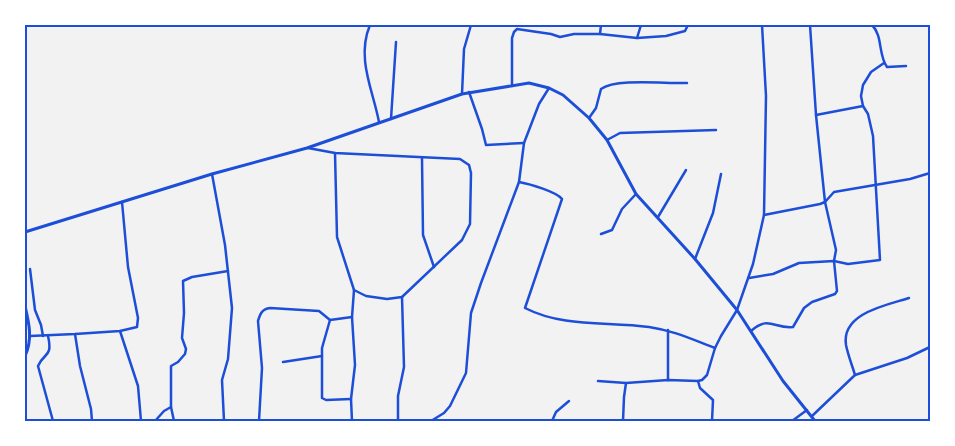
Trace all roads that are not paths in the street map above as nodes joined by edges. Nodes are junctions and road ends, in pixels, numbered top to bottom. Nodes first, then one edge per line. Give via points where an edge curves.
1 (370, 25) edge
2 (470, 25) edge
3 (526, 25) edge
4 (601, 25) edge
5 (641, 25) edge
6 (688, 25) edge
7 (762, 25) edge
8 (810, 25) edge
9 (872, 25) edge
10 (524, 30) junction
11 (600, 34) junction
12 (638, 38) junction
13 (396, 42) dead end
14 (884, 63) junction
15 (906, 66) dead end
16 (687, 83) dead end
17 (512, 86) junction
18 (549, 88) junction
19 (469, 92) junction
20 (462, 94) junction
21 (863, 106) junction
22 (816, 115) junction
23 (588, 118) junction
24 (391, 119) junction
25 (379, 122) junction
26 (716, 130) dead end
27 (606, 140) junction
28 (524, 143) junction
29 (307, 148) junction
30 (335, 153) junction
31 (422, 158) junction
32 (686, 170) dead end
33 (930, 173) edge
34 (212, 174) junction
35 (721, 174) dead end
36 (519, 182) junction
37 (876, 184) junction
38 (636, 194) junction
39 (122, 202) junction
40 (825, 202) junction
41 (764, 215) junction
42 (658, 217) junction
43 (25, 232) edge
44 (601, 234) dead end
45 (695, 259) junction
46 (834, 262) junction
47 (434, 268) junction
48 (30, 269) dead end
49 (228, 271) junction
50 (749, 278) junction
51 (354, 290) junction
52 (402, 297) junction
53 (909, 298) dead end
54 (25, 306) edge
55 (738, 310) junction
56 (352, 317) junction
57 (330, 320) junction
58 (668, 330) junction
59 (120, 331) junction
60 (750, 331) junction
61 (75, 334) junction
62 (30, 336) junction
63 (43, 336) junction
64 (48, 336) junction
65 (930, 347) edge
66 (715, 348) junction
67 (25, 356) edge
68 (322, 356) junction
69 (283, 362) dead end
70 (855, 375) junction
71 (668, 380) junction
72 (598, 381) dead end
73 (698, 381) junction
74 (626, 383) junction
75 (350, 399) junction
76 (570, 401) dead end
77 (172, 407) junction
78 (807, 410) junction
79 (812, 416) junction
80 (53, 421) edge
81 (92, 421) edge
82 (141, 421) edge
83 (155, 421) edge
84 (174, 421) edge
85 (224, 421) edge
86 (259, 421) edge
87 (352, 421) edge
88 (398, 421) edge
89 (430, 421) edge
90 (552, 421) edge
91 (623, 421) edge
92 (712, 421) edge
93 (792, 421) edge
94 (816, 421) edge

1 - 25 street via 364,63
2 - 20 street via 464,49
3 - 10 street
4 - 11 street
5 - 12 street
6 - 12 street via 685,31 666,36
7 - 41 street via 766,96
8 - 22 street
9 - 14 street via 878,33
10 - 11 street via 560,37
10 - 17 street via 517,29 512,38
11 - 12 street
13 - 24 street
14 - 15 street via 887,67
14 - 21 street via 871,72 864,86
16 - 23 street via 606,86 601,89 596,108
17 - 18 street via 529,82
17 - 19 street
18 - 23 street via 563,95
18 - 28 street via 535,111
19 - 20 street
19 - 28 street via 486,145
20 - 24 street
21 - 22 street
21 - 37 street via 873,136
22 - 40 street
23 - 27 street
24 - 25 street
25 - 29 street
26 - 27 street via 620,133
27 - 38 street
28 - 36 street
29 - 30 street
29 - 34 street
30 - 31 street
30 - 51 street via 337,237
31 - 47 street via 423,236
31 - 47 street via 460,159 469,165 471,173 470,224 462,240
32 - 42 street
33 - 37 street
34 - 39 street
34 - 49 street
35 - 45 street via 713,213
36 - 58 street via 557,194 562,200 525,308 560,320
36 - 89 street via 471,313 466,373 450,406
37 - 40 street via 834,192
37 - 46 street via 880,260 848,264
38 - 42 street
38 - 44 street via 622,209 612,230
39 - 43 street
39 - 59 street via 128,267 138,318 137,328
40 - 41 street
40 - 46 street via 836,250
41 - 50 street
42 - 45 street
45 - 55 street
46 - 50 street via 799,262 773,274
46 - 60 street via 838,283 835,294 804,308 793,327 764,323
47 - 52 street
48 - 63 street via 35,310
49 - 77 street via 183,281 182,338 186,349 171,366
49 - 85 street via 232,314 228,359 222,380
50 - 55 street
51 - 52 street via 366,296
51 - 56 street
52 - 88 street via 404,367 398,396
53 - 70 street via 864,314 852,323 846,344
54 - 62 street
55 - 60 street
55 - 66 street
56 - 57 street
56 - 75 street via 355,365
57 - 68 street
57 - 86 street via 313,310 266,308 260,314 262,368
58 - 66 street
58 - 71 street
59 - 61 street
59 - 82 street via 138,386
60 - 78 street
61 - 64 street
61 - 81 street
62 - 63 street
62 - 67 street
63 - 64 street
64 - 80 street via 50,350 38,366
65 - 70 street
66 - 73 street via 707,375
68 - 69 street
68 - 75 street via 322,398
70 - 79 street
71 - 73 street
71 - 74 street
72 - 74 street
73 - 92 street via 700,388 713,400
74 - 91 street
75 - 87 street
76 - 90 street via 556,412
77 - 83 street
77 - 84 street
78 - 79 street
78 - 93 street
79 - 94 street

